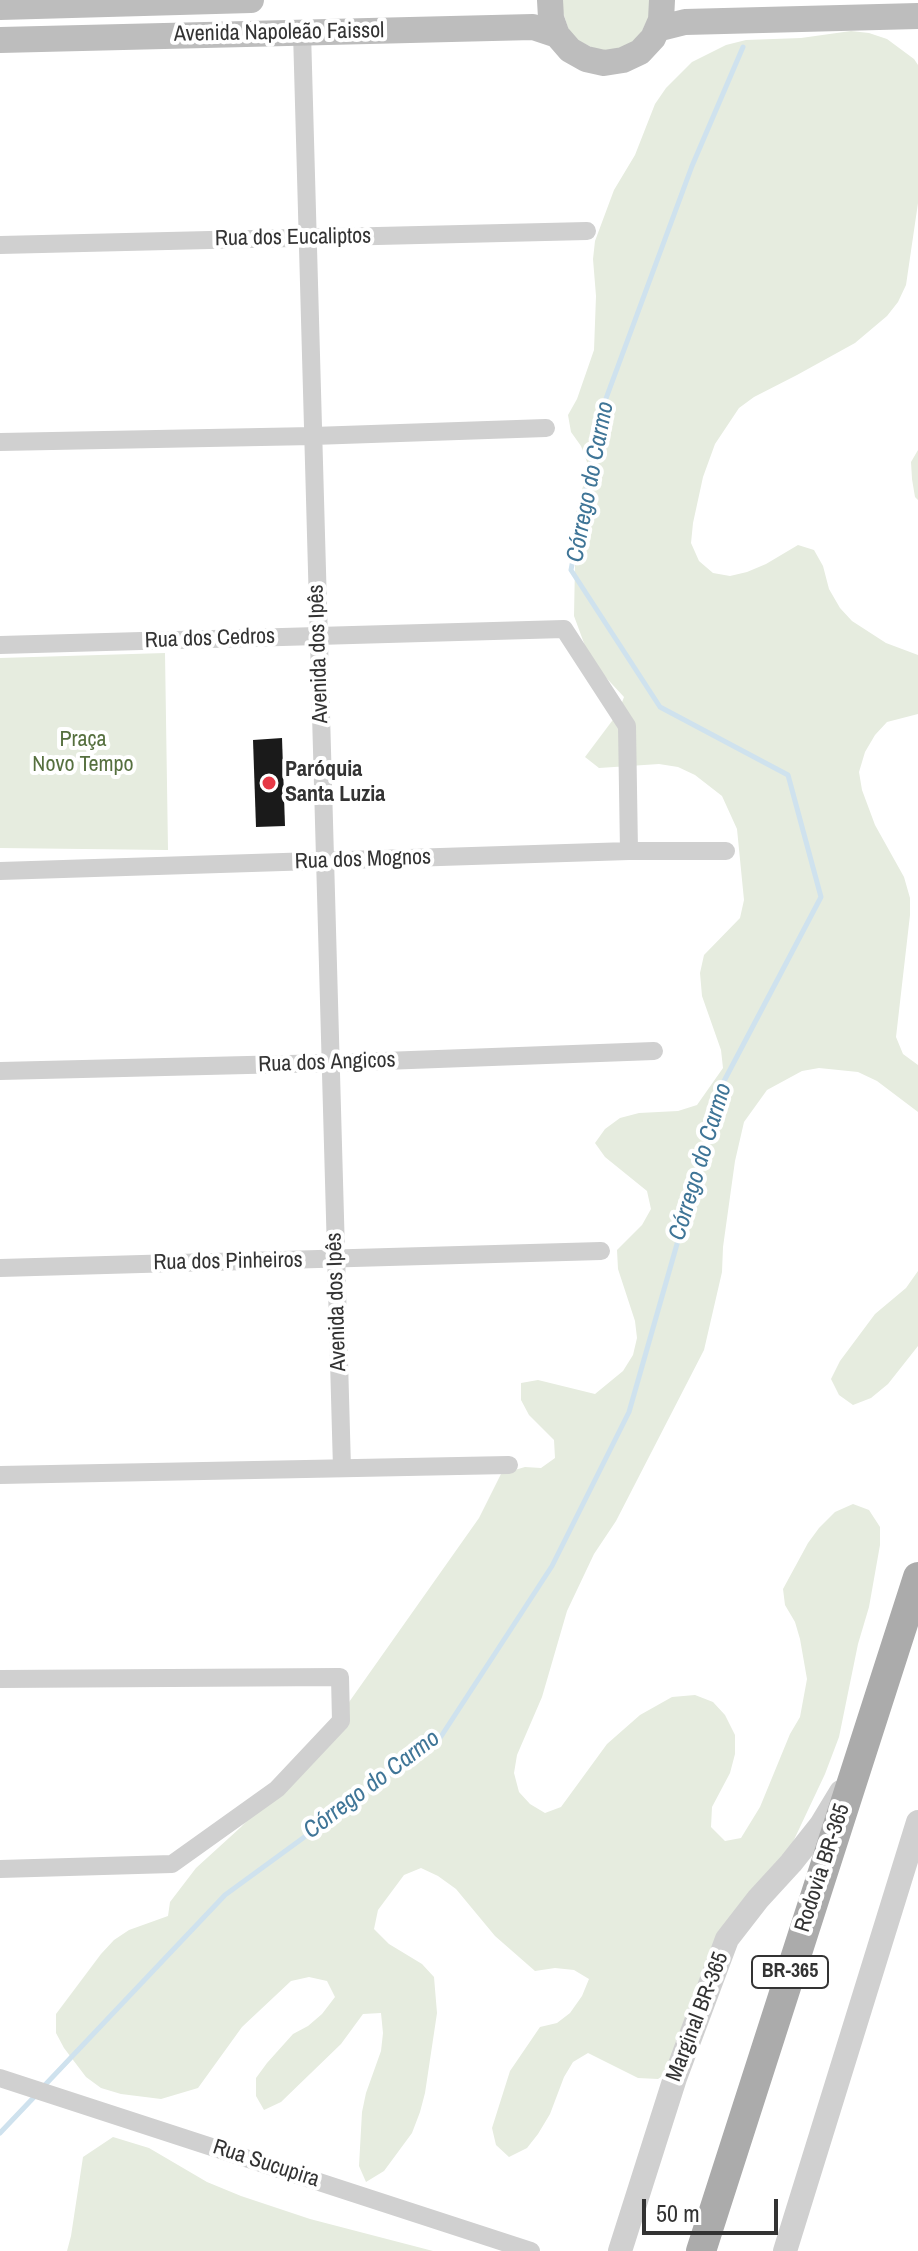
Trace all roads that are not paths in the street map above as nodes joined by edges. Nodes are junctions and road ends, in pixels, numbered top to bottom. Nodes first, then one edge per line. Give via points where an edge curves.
1 (251, 0) edge
2 (550, 0) edge
3 (662, 0) edge
4 (0, 7) edge
5 (918, 16) edge
6 (657, 29) junction
7 (302, 32) junction
8 (557, 35) junction
9 (0, 40) edge
10 (587, 231) dead end
11 (307, 238) junction
12 (0, 245) edge
13 (546, 428) dead end
14 (313, 436) junction
15 (0, 442) edge
16 (318, 636) junction
17 (0, 645) edge
18 (629, 851) junction
19 (726, 851) dead end
20 (325, 861) junction
21 (0, 871) edge
22 (654, 1051) dead end
23 (330, 1063) junction
24 (0, 1071) edge
25 (601, 1251) dead end
26 (336, 1260) junction
27 (0, 1268) edge
28 (509, 1465) dead end
29 (342, 1468) junction
30 (0, 1475) edge
31 (918, 1577) edge
32 (0, 1679) edge
33 (855, 1770) junction
34 (918, 1822) edge
35 (0, 1869) edge
36 (6, 2079) edge
37 (531, 2251) edge
38 (620, 2251) edge
39 (701, 2251) edge
40 (785, 2251) edge

1 - 4 main road, Avenida Napoleão Faissol
2 - 8 main road
3 - 6 main road
5 - 6 main road via 685,22
6 - 8 main road, Avenida Napoleão Faissol via 640,52 604,63 570,50
7 - 8 main road, Avenida Napoleão Faissol via 533,27
7 - 9 main road, Avenida Napoleão Faissol
7 - 11 street, Avenida dos Ipês
10 - 11 street, Rua dos Eucaliptos
11 - 12 street, Rua dos Eucaliptos
11 - 14 street, Avenida dos Ipês
13 - 14 street
14 - 15 street
14 - 16 street, Avenida dos Ipês
16 - 17 street, Rua dos Cedros
16 - 18 street, Rua dos Cedros via 564,629 627,726
16 - 20 street, Avenida dos Ipês
18 - 19 street, Rua dos Mognos
18 - 20 street, Rua dos Mognos
20 - 21 street, Rua dos Mognos
20 - 23 street, Avenida dos Ipês
22 - 23 street, Rua dos Angicos
23 - 24 street, Rua dos Angicos
23 - 26 street, Avenida dos Ipês
25 - 26 street, Rua dos Pinheiros
26 - 27 street, Rua dos Pinheiros
26 - 29 street, Avenida dos Ipês
28 - 29 street
29 - 30 street
31 - 33 main road, Rodovia BR-365 / BR-365
32 - 35 street via 340,1677 341,1721 277,1789 172,1864
33 - 38 street, Marginal BR-365 via 821,1825 727,1939 675,2078
33 - 39 main road, Rodovia BR-365 / BR-365
34 - 40 street
36 - 37 street, Rua Sucupira

